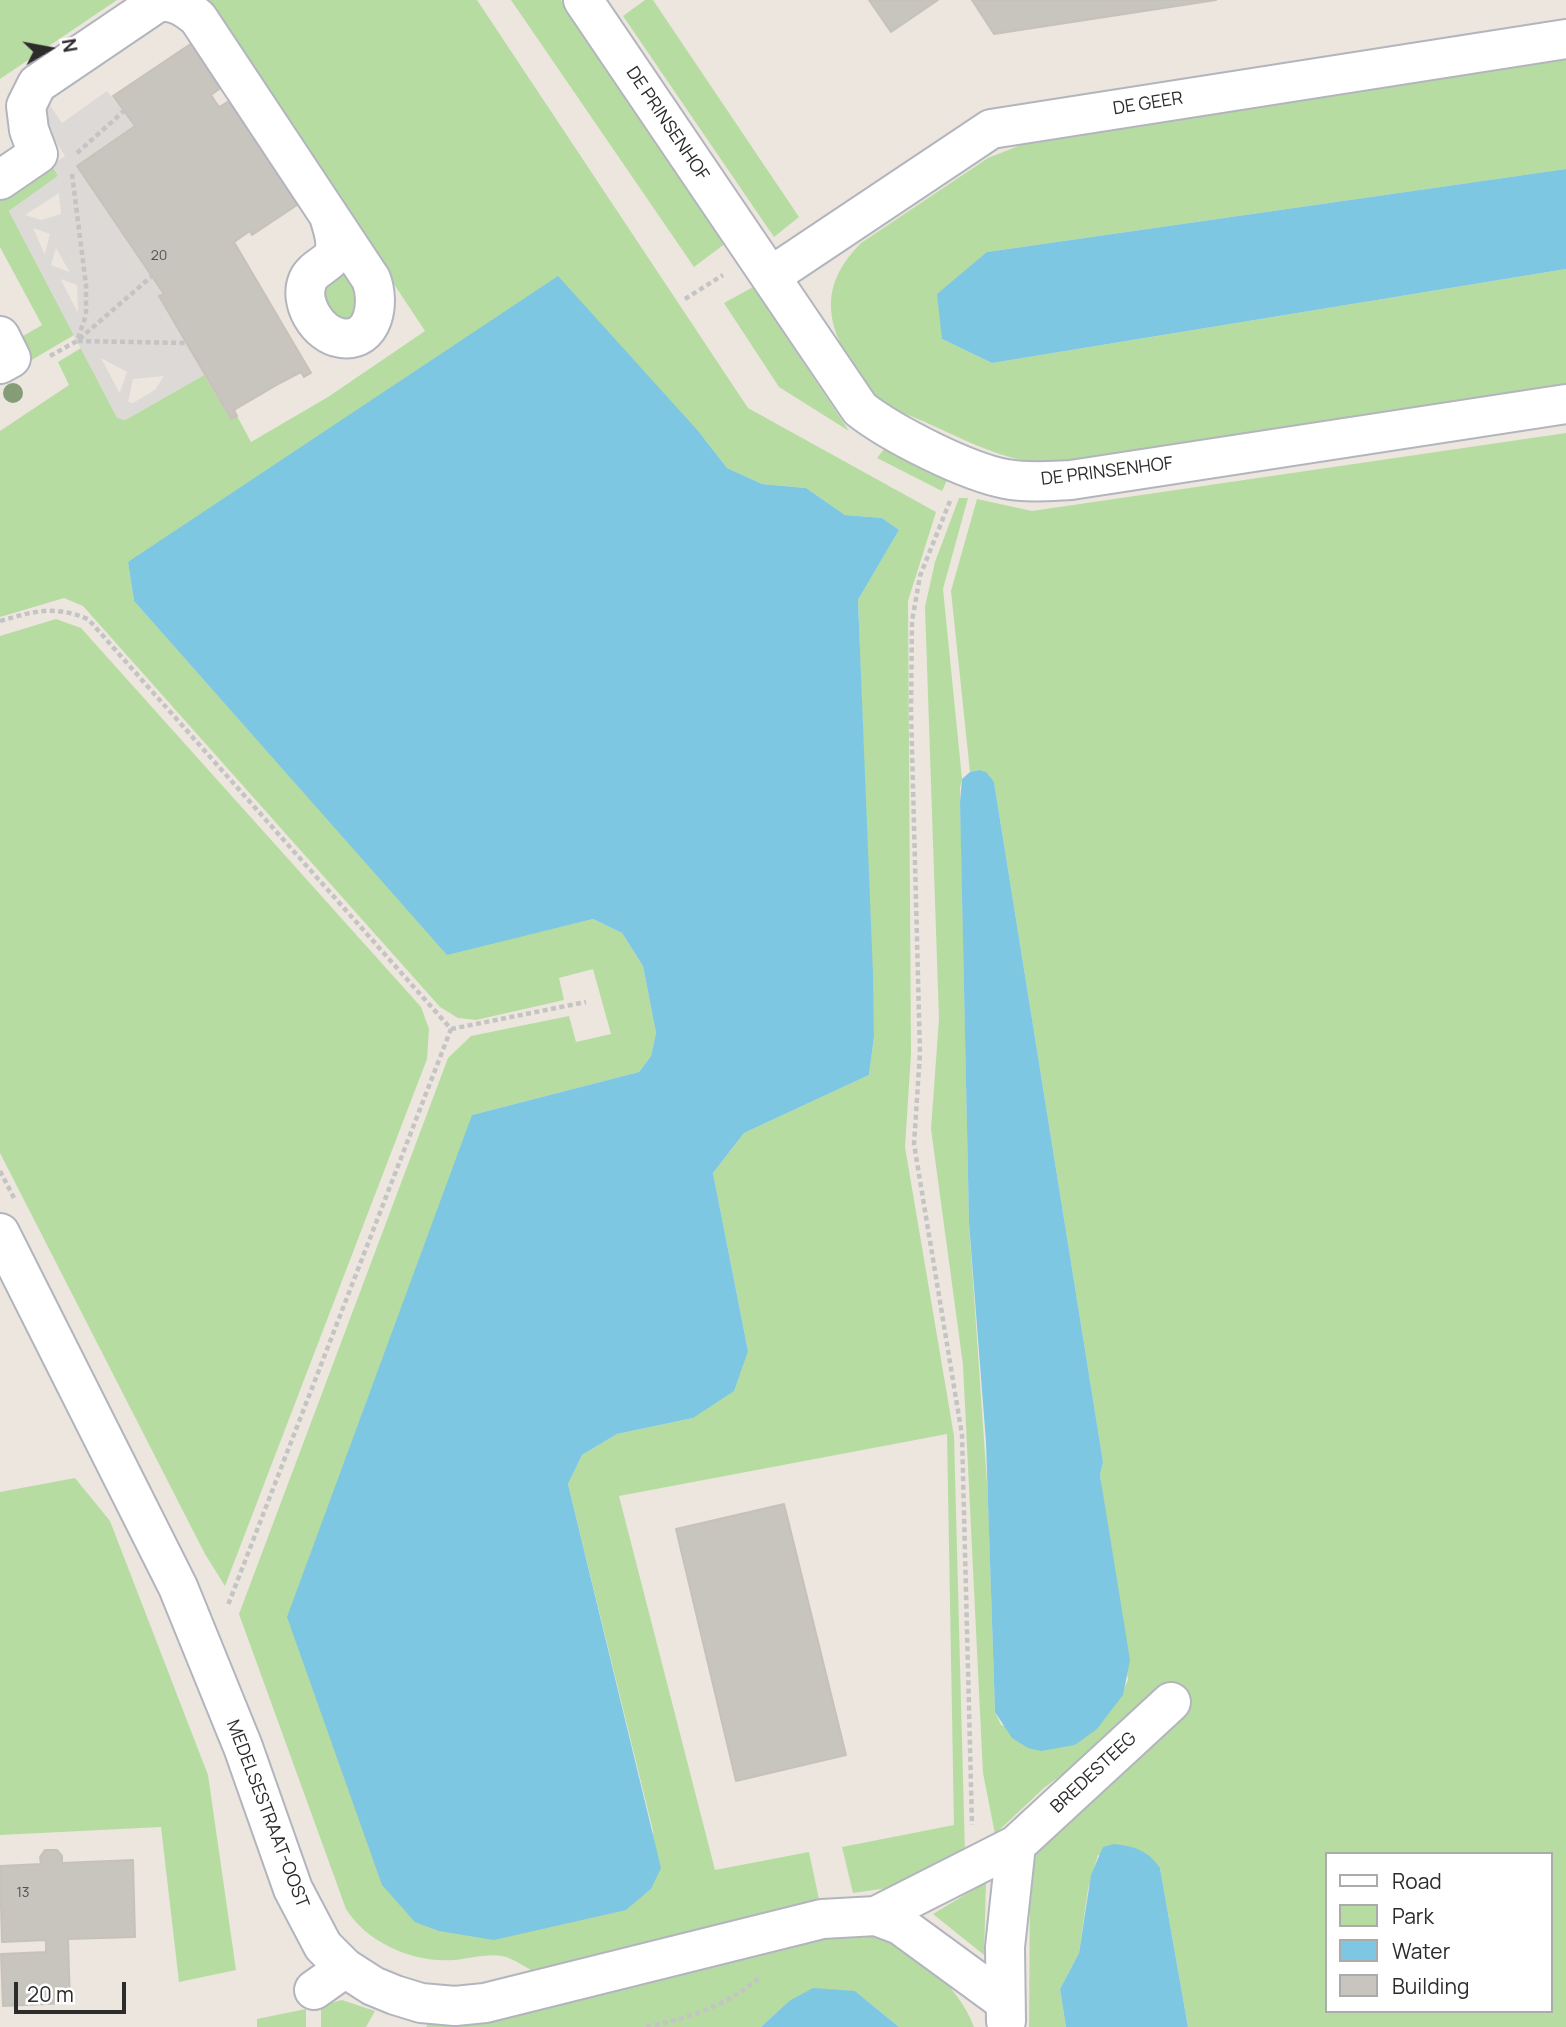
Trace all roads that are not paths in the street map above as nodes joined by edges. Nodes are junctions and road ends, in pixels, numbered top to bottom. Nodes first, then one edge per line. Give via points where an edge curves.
1 (583, 0) edge
2 (1566, 39) edge
3 (0, 180) edge
4 (329, 216) dead end
5 (771, 276) junction
6 (0, 336) edge
7 (0, 364) edge
8 (1566, 404) edge
9 (0, 1233) edge
10 (1171, 1702) dead end
11 (1016, 1845) junction
12 (876, 1916) junction
13 (345, 1968) junction
14 (314, 1990) dead end
15 (1005, 2014) edge

1 - 5 street, DE PRINSENHOF
2 - 5 street, DE GEER via 992,129
3 - 4 street via 38,154 26,106 37,84 166,1 180,4 198,19
5 - 8 street, DE PRINSENHOF via 860,410 893,431 982,472 1022,482 1071,480
6 - 7 street via 11,358
9 - 13 street, MEDELSESTRAAT-OOST via 178,1587 306,1919 323,1946
10 - 11 street, BREDESTEEG
11 - 12 street, MEDELSESTRAAT-OOST
11 - 15 street
12 - 13 street, MEDELSESTRAAT-OOST via 822,1919 475,2004 421,2003 373,1986
12 - 15 street, MEDELSESTRAAT-OOST via 900,1925
13 - 14 street

